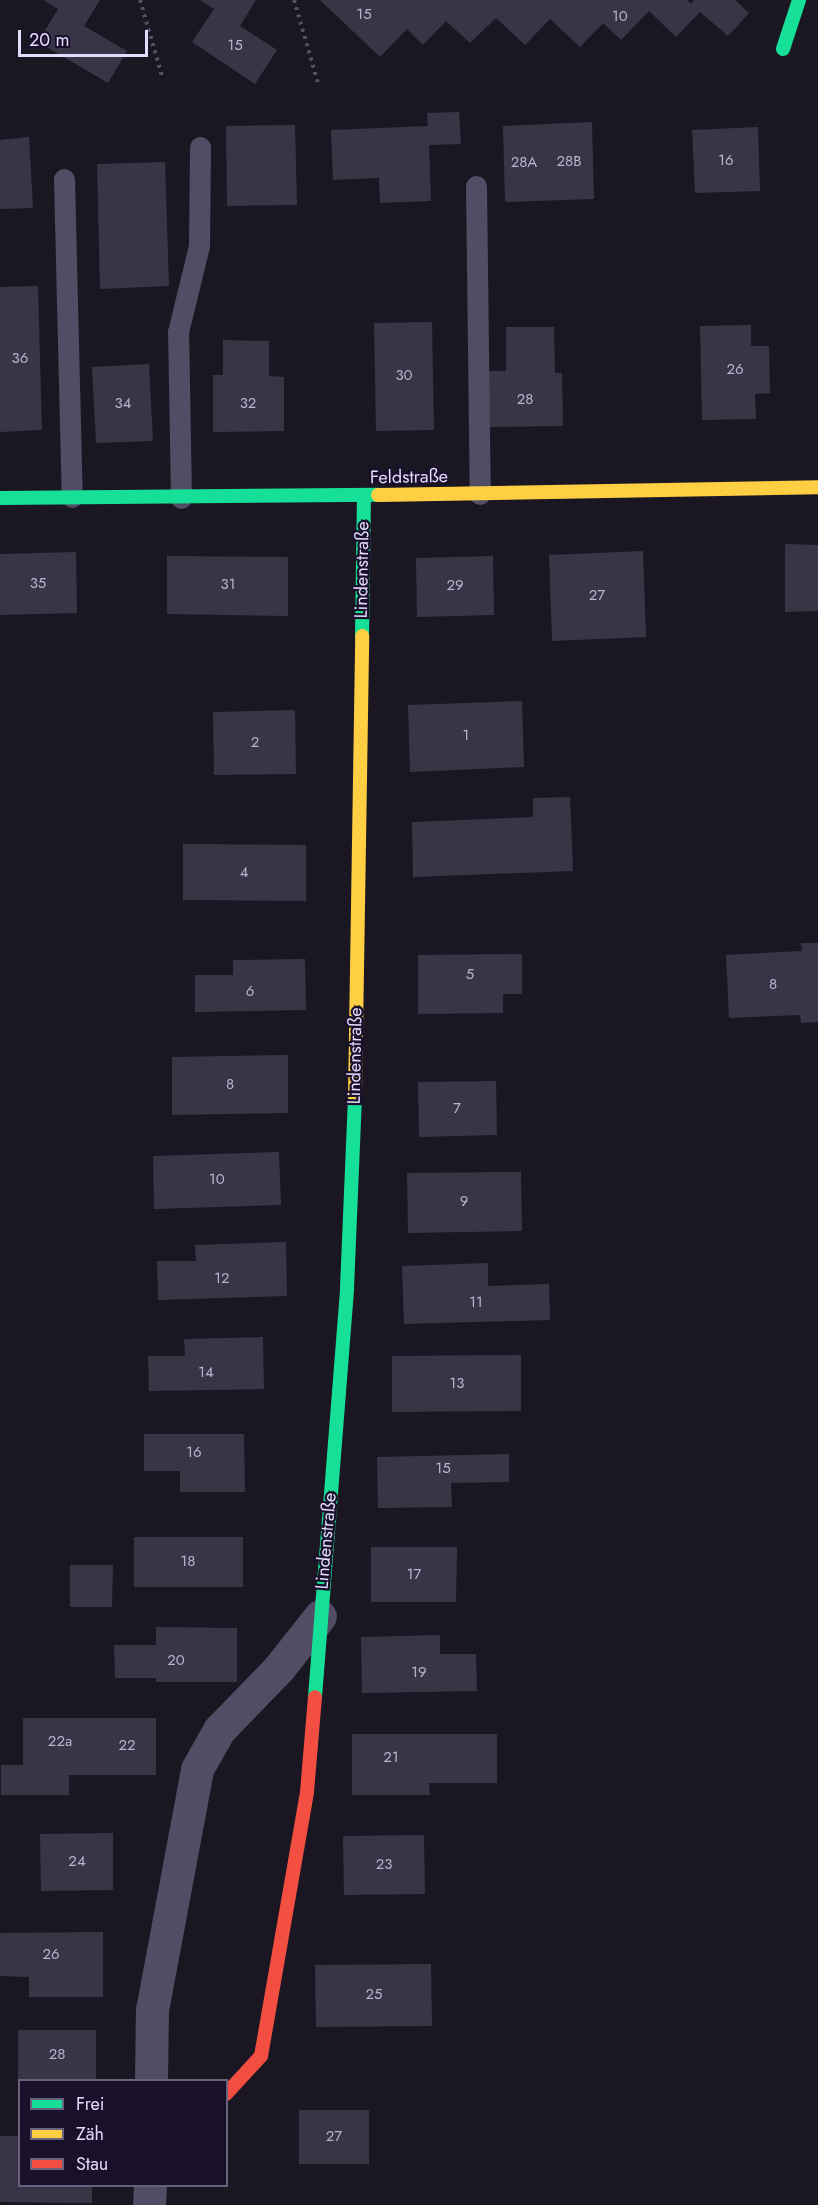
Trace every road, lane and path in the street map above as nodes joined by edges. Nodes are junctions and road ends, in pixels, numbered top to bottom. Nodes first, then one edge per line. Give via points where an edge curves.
1 (140, 0) edge
2 (294, 0) edge
3 (799, 0) edge
4 (783, 49) dead end
5 (163, 79) dead end
6 (318, 83) dead end
7 (200, 147) dead end
8 (64, 179) dead end
9 (476, 186) dead end
10 (818, 487) edge
11 (480, 494) junction
12 (364, 495) junction
13 (72, 497) junction
14 (0, 498) edge
15 (181, 498) junction
16 (320, 1616) junction
17 (151, 2079) edge
18 (228, 2092) edge
19 (150, 2187) edge
20 (149, 2205) edge

1 - 5 path
2 - 6 path
3 - 4 street
7 - 15 lane via 199,246 178,332
8 - 13 lane
9 - 11 lane
10 - 11 street, Feldstraße
11 - 12 street, Feldstraße
12 - 15 street, Feldstraße
12 - 16 street, Lindenstraße via 354,1158
13 - 14 street, Feldstraße
13 - 15 street, Feldstraße
16 - 17 street, Lindenstraße via 279,1668 219,1730 197,1769 152,2010
16 - 18 street, Lindenstraße via 307,1792 261,2056
19 - 20 street

